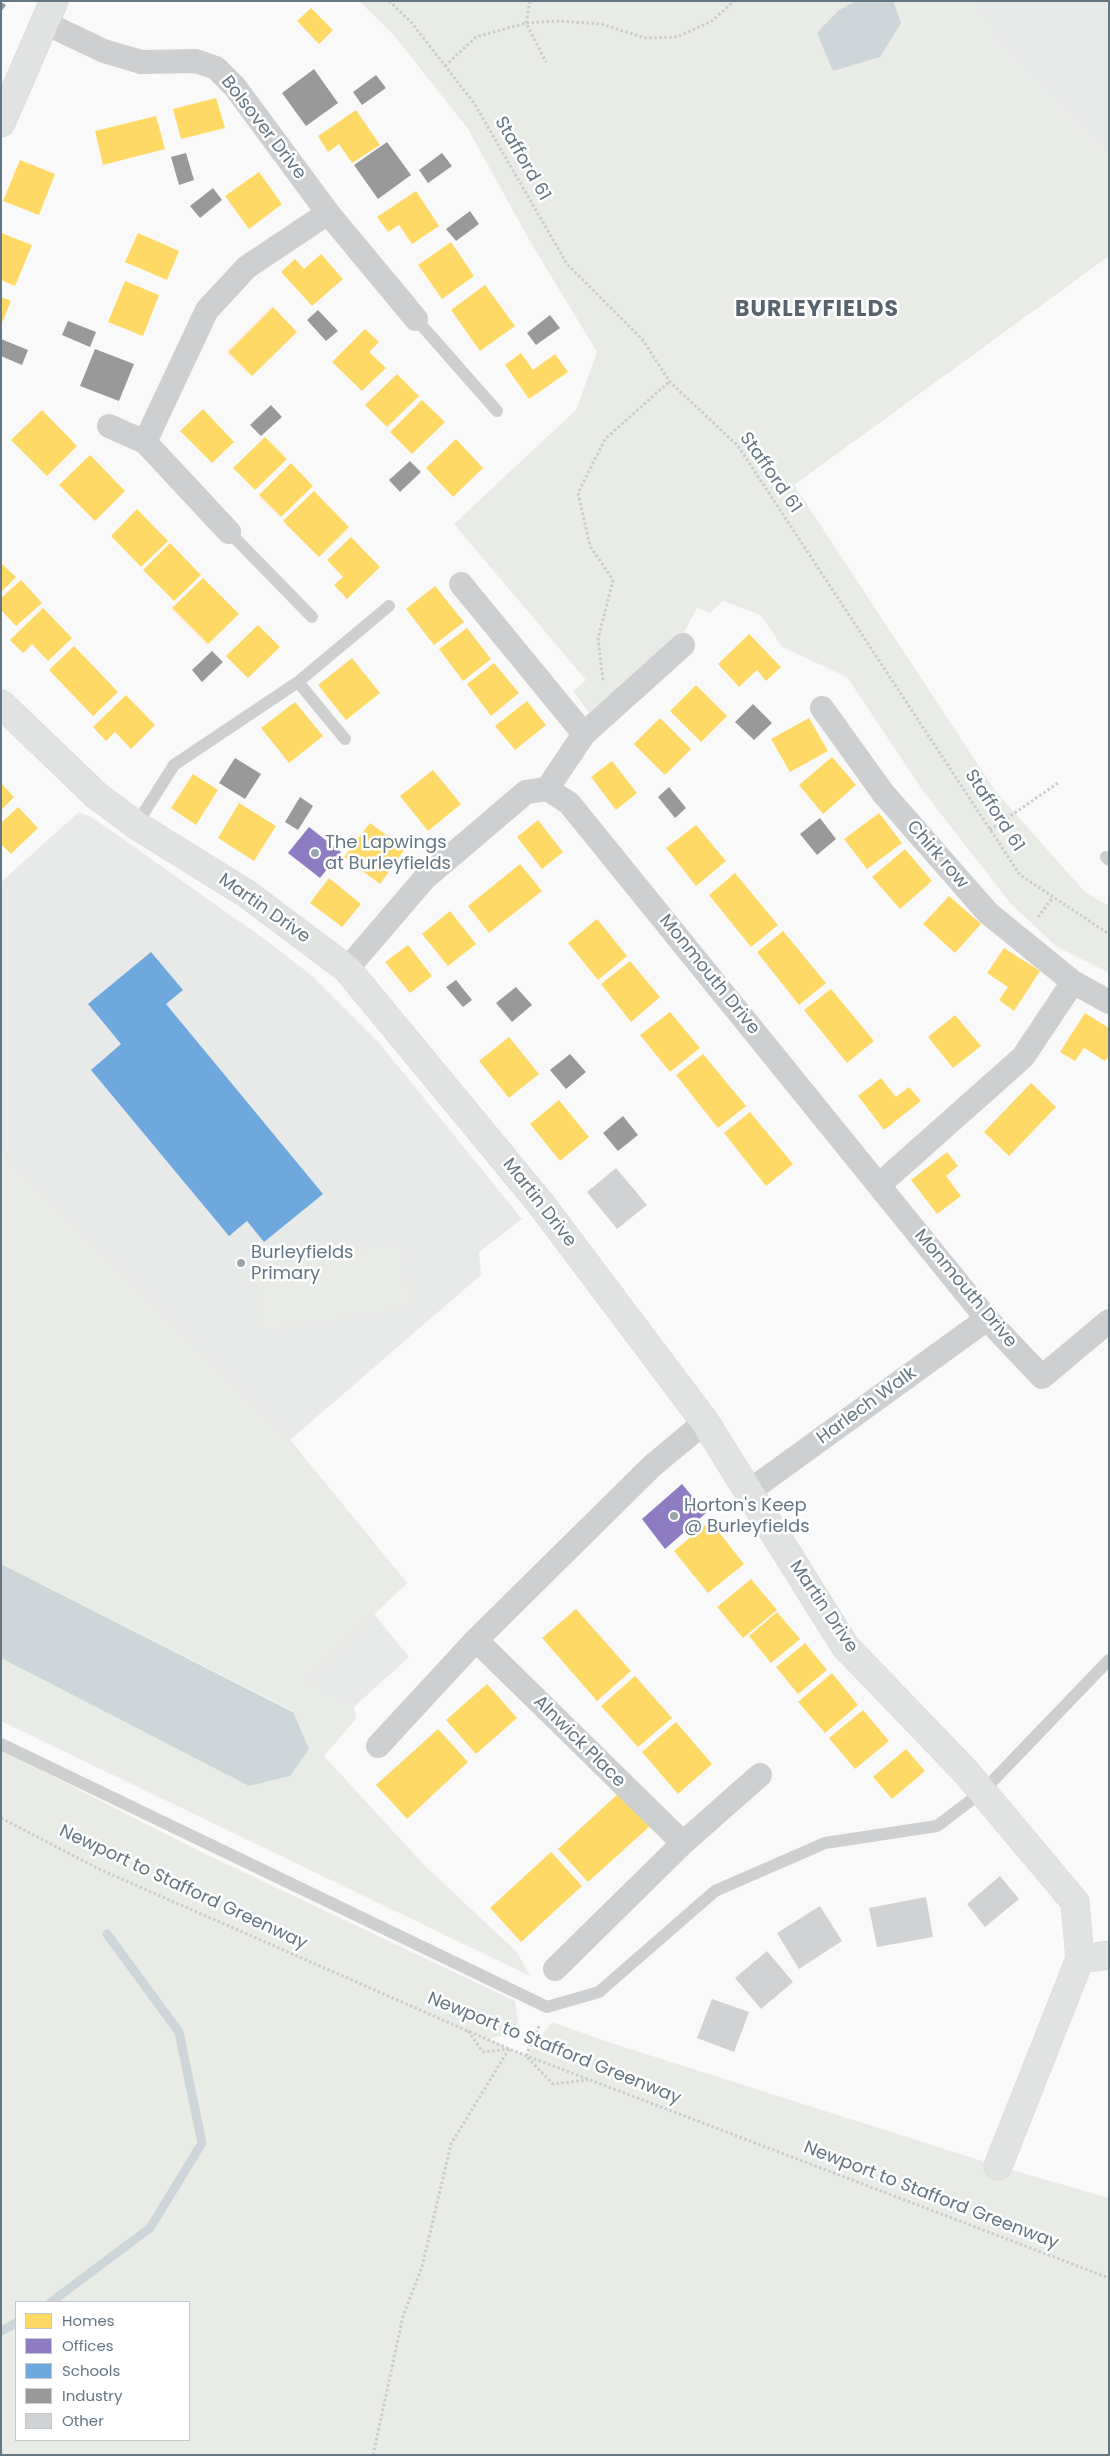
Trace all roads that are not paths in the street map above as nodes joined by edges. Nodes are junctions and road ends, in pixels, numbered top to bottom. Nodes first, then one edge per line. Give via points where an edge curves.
1 (50, 12) edge
2 (1, 123) edge
3 (328, 213) junction
4 (416, 319) joint
5 (497, 411) dead end
6 (109, 426) dead end
7 (145, 442) junction
8 (229, 532) joint
9 (461, 584) dead end
10 (388, 606) dead end
11 (312, 617) dead end
12 (683, 645) dead end
13 (298, 682) junction
14 (1, 704) edge
15 (822, 708) dead end
16 (584, 734) junction
17 (345, 739) dead end
18 (547, 789) junction
19 (136, 825) junction
20 (347, 969) junction
21 (1073, 982) junction
22 (1109, 1002) edge
23 (879, 1185) junction
24 (987, 1320) junction
25 (1109, 1321) edge
26 (705, 1422) junction
27 (748, 1492) junction
28 (476, 1640) junction
29 (1109, 1660) edge
30 (1, 1744) edge
31 (378, 1746) dead end
32 (760, 1775) dead end
33 (982, 1792) junction
34 (683, 1843) junction
35 (1109, 1955) edge
36 (1080, 1959) junction
37 (555, 1969) dead end
38 (998, 2166) dead end

1 - 2 street
1 - 3 street, Bolsover Drive via 104,51 141,62 196,61 216,68 235,87
3 - 4 street, Bolsover Drive
3 - 7 street via 247,266 207,310
4 - 5 lane
6 - 7 street
7 - 8 street
8 - 11 lane
9 - 16 street
10 - 13 lane
12 - 16 street
13 - 17 lane
13 - 19 lane via 174,765
14 - 19 street, Martin Drive via 96,795
15 - 21 street, Chirk row via 883,793 988,913
16 - 18 street
18 - 20 street via 526,792 425,878
18 - 23 street, Monmouth Drive via 569,803
19 - 20 street, Martin Drive via 247,894
20 - 26 street, Martin Drive via 541,1204
21 - 22 street, Chirk row
21 - 23 street via 1023,1057
23 - 24 street, Monmouth Drive
24 - 25 street, Monmouth Drive via 1042,1377
24 - 27 street, Harlech Walk
26 - 27 street, Martin Drive
26 - 28 street via 652,1466
27 - 33 street, Martin Drive via 845,1646
28 - 31 street
28 - 34 street, Alnwick Place
29 - 33 lane
30 - 33 lane via 547,2007 599,1992 715,1891 824,1843 937,1826
32 - 34 street
33 - 36 street, Martin Drive via 1075,1902
34 - 37 street
35 - 36 street
36 - 38 street

